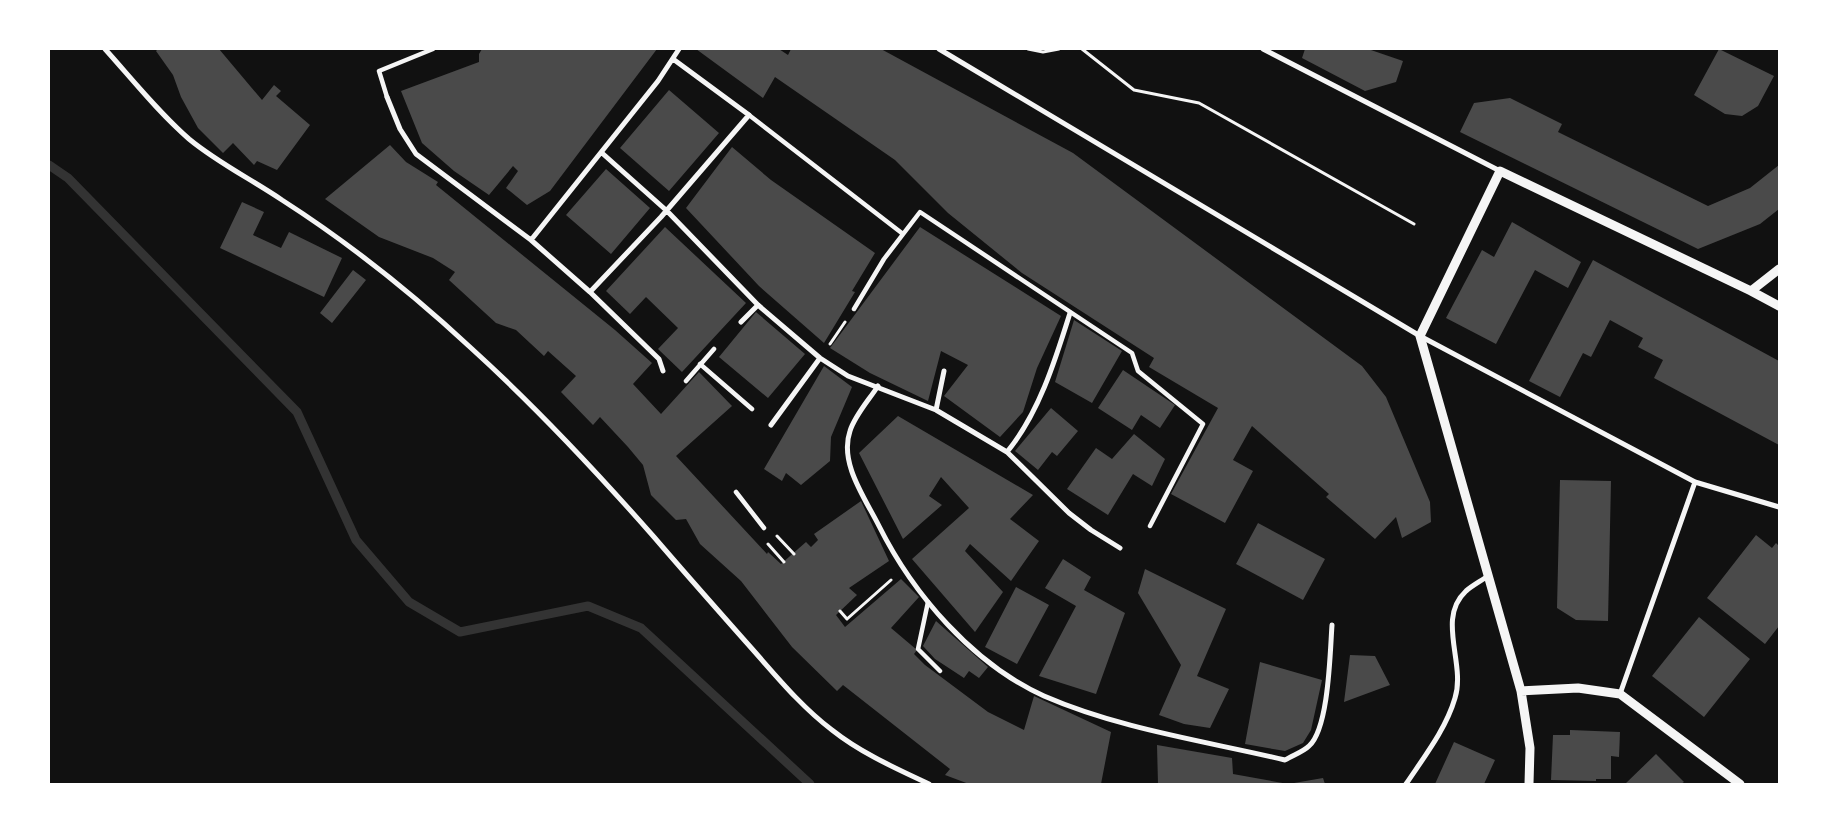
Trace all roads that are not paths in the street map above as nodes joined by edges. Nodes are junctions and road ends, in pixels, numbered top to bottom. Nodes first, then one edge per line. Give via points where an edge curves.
1 (105, 49) edge
2 (433, 49) edge
3 (679, 49) edge
4 (939, 49) edge
5 (1263, 49) edge
6 (673, 59) junction
7 (387, 96) joint
8 (750, 115) junction
9 (602, 154) junction
10 (1500, 171) junction
11 (667, 211) junction
12 (903, 234) junction
13 (531, 240) junction
14 (1779, 269) edge
15 (1752, 291) junction
16 (590, 292) junction
17 (758, 305) junction
18 (1779, 306) edge
19 (854, 309) road end
20 (1070, 313) junction
21 (741, 322) dead end
22 (1420, 336) junction
23 (714, 349) dead end
24 (820, 358) junction
25 (700, 364) junction
26 (663, 371) dead end
27 (944, 371) dead end
28 (686, 381) dead end
29 (878, 386) junction
30 (752, 409) dead end
31 (936, 410) junction
32 (771, 425) dead end
33 (1007, 452) junction
34 (1695, 482) junction
35 (736, 492) dead end
36 (1779, 508) edge
37 (1150, 526) dead end
38 (764, 528) road end
39 (1120, 548) dead end
40 (1489, 575) junction
41 (928, 602) junction
42 (1332, 625) dead end
43 (940, 671) dead end
44 (1521, 691) junction
45 (1620, 694) junction
46 (929, 784) edge
47 (1406, 784) edge
48 (1529, 784) edge
49 (1740, 784) edge

1 - 46 street via 188,138 224,165 322,227 411,296 477,353 611,489 817,718 873,757
2 - 7 street via 379,71
3 - 6 street
4 - 22 street
5 - 10 street
6 - 8 street
6 - 9 street
7 - 13 street via 400,129 416,154
8 - 11 street
8 - 12 street
9 - 11 street
9 - 13 street
10 - 15 street
10 - 22 street
11 - 16 street
11 - 17 street
12 - 19 street
12 - 20 street via 920,212
13 - 16 street
14 - 15 street
15 - 18 street
16 - 26 street via 659,360
17 - 21 street
17 - 24 street
20 - 33 street via 1041,393 1021,434
20 - 37 street via 1132,353 1138,371 1203,424
22 - 34 street
22 - 40 street
23 - 25 street
24 - 29 street via 848,376
24 - 32 street
25 - 28 street
25 - 30 street
27 - 31 street
29 - 31 street
29 - 41 street via 853,424 848,451 854,476 904,570
31 - 33 street
33 - 39 street via 1069,513
34 - 36 street
34 - 45 street
35 - 38 street
40 - 44 street
40 - 47 street via 1467,590 1456,604 1452,628 1458,676 1455,699 1445,722
41 - 42 street via 980,656 1044,696 1121,722 1285,760 1309,746 1319,731 1328,682
41 - 43 street via 918,649
44 - 45 street via 1578,688
44 - 48 street via 1530,748
45 - 49 street

